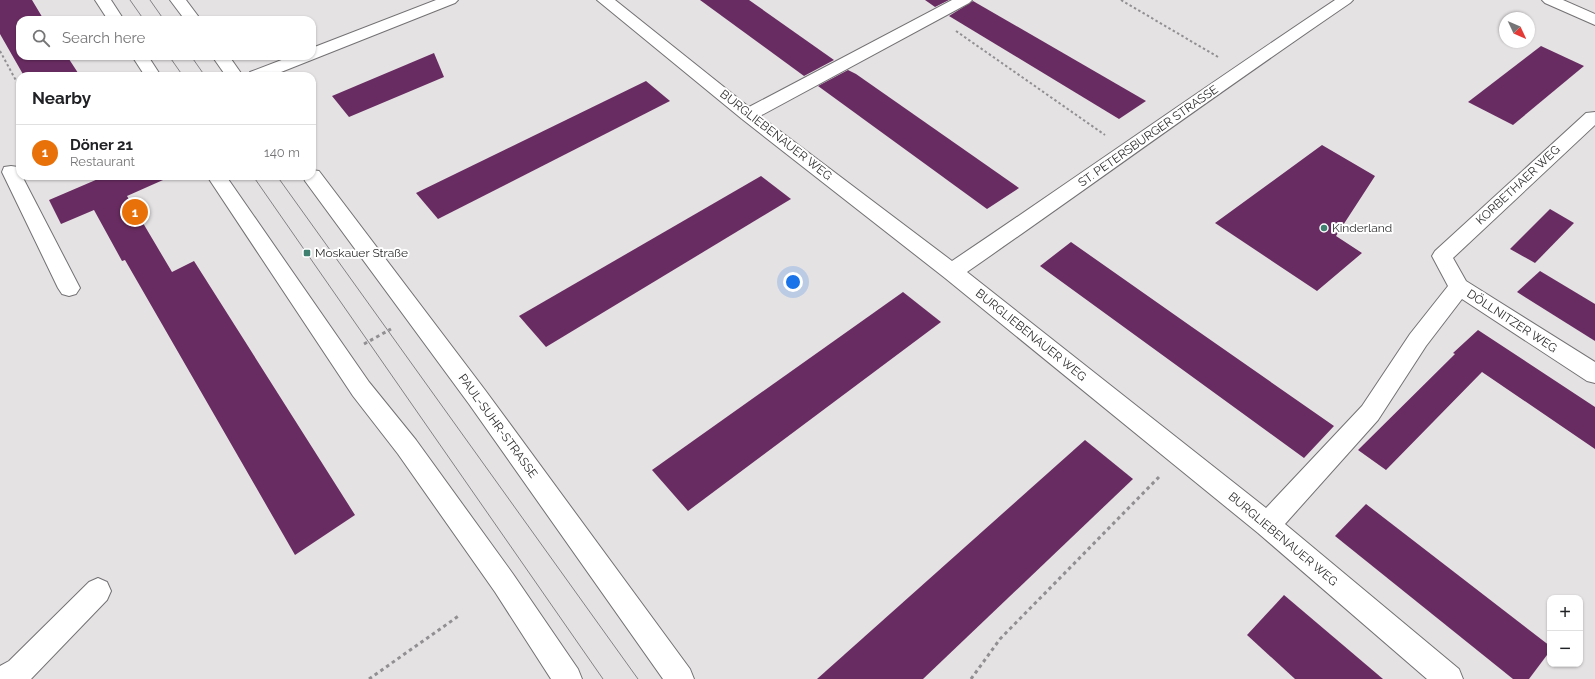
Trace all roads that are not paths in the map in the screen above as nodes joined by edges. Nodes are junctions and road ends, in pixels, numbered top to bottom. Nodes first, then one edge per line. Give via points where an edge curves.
1 (103, 0) edge
2 (178, 0) edge
3 (450, 0) edge
4 (605, 0) edge
5 (964, 0) edge
6 (1345, 0) edge
7 (1550, 0) edge
8 (113, 16) edge
9 (190, 16) edge
10 (1595, 20) edge
11 (316, 52) edge
12 (143, 60) edge
13 (223, 60) edge
14 (297, 60) edge
15 (150, 72) edge
16 (232, 72) edge
17 (266, 72) edge
18 (748, 115) junction
19 (1595, 119) edge
20 (10, 173) edge
21 (219, 180) edge
22 (315, 180) edge
23 (1442, 256) joint
24 (952, 272) junction
25 (1459, 287) junction
26 (69, 288) dead end
27 (1595, 374) edge
28 (1266, 525) junction
29 (98, 591) dead end
30 (6, 679) edge
31 (568, 679) edge
32 (680, 679) edge
33 (1449, 679) edge

1 - 8 street
2 - 9 street
3 - 11 street
4 - 18 street, BURGLIEBENAUER WEG
5 - 18 street
6 - 24 street, ST. PETERSBURGER STRASSE
7 - 10 street
12 - 15 street
13 - 16 street
14 - 17 street
18 - 24 street, BURGLIEBENAUER WEG
19 - 23 street, KORBETHAER WEG via 1592,117
20 - 26 street
21 - 31 street via 361,389 412,453
22 - 32 street, PAUL-SUHR-STRASSE via 482,403
23 - 25 street, DÖLLNITZER WEG
24 - 28 street, BURGLIEBENAUER WEG
25 - 27 street, DÖLLNITZER WEG
25 - 28 street via 1418,340 1370,413
28 - 33 street, BURGLIEBENAUER WEG
29 - 30 street via 19,671

